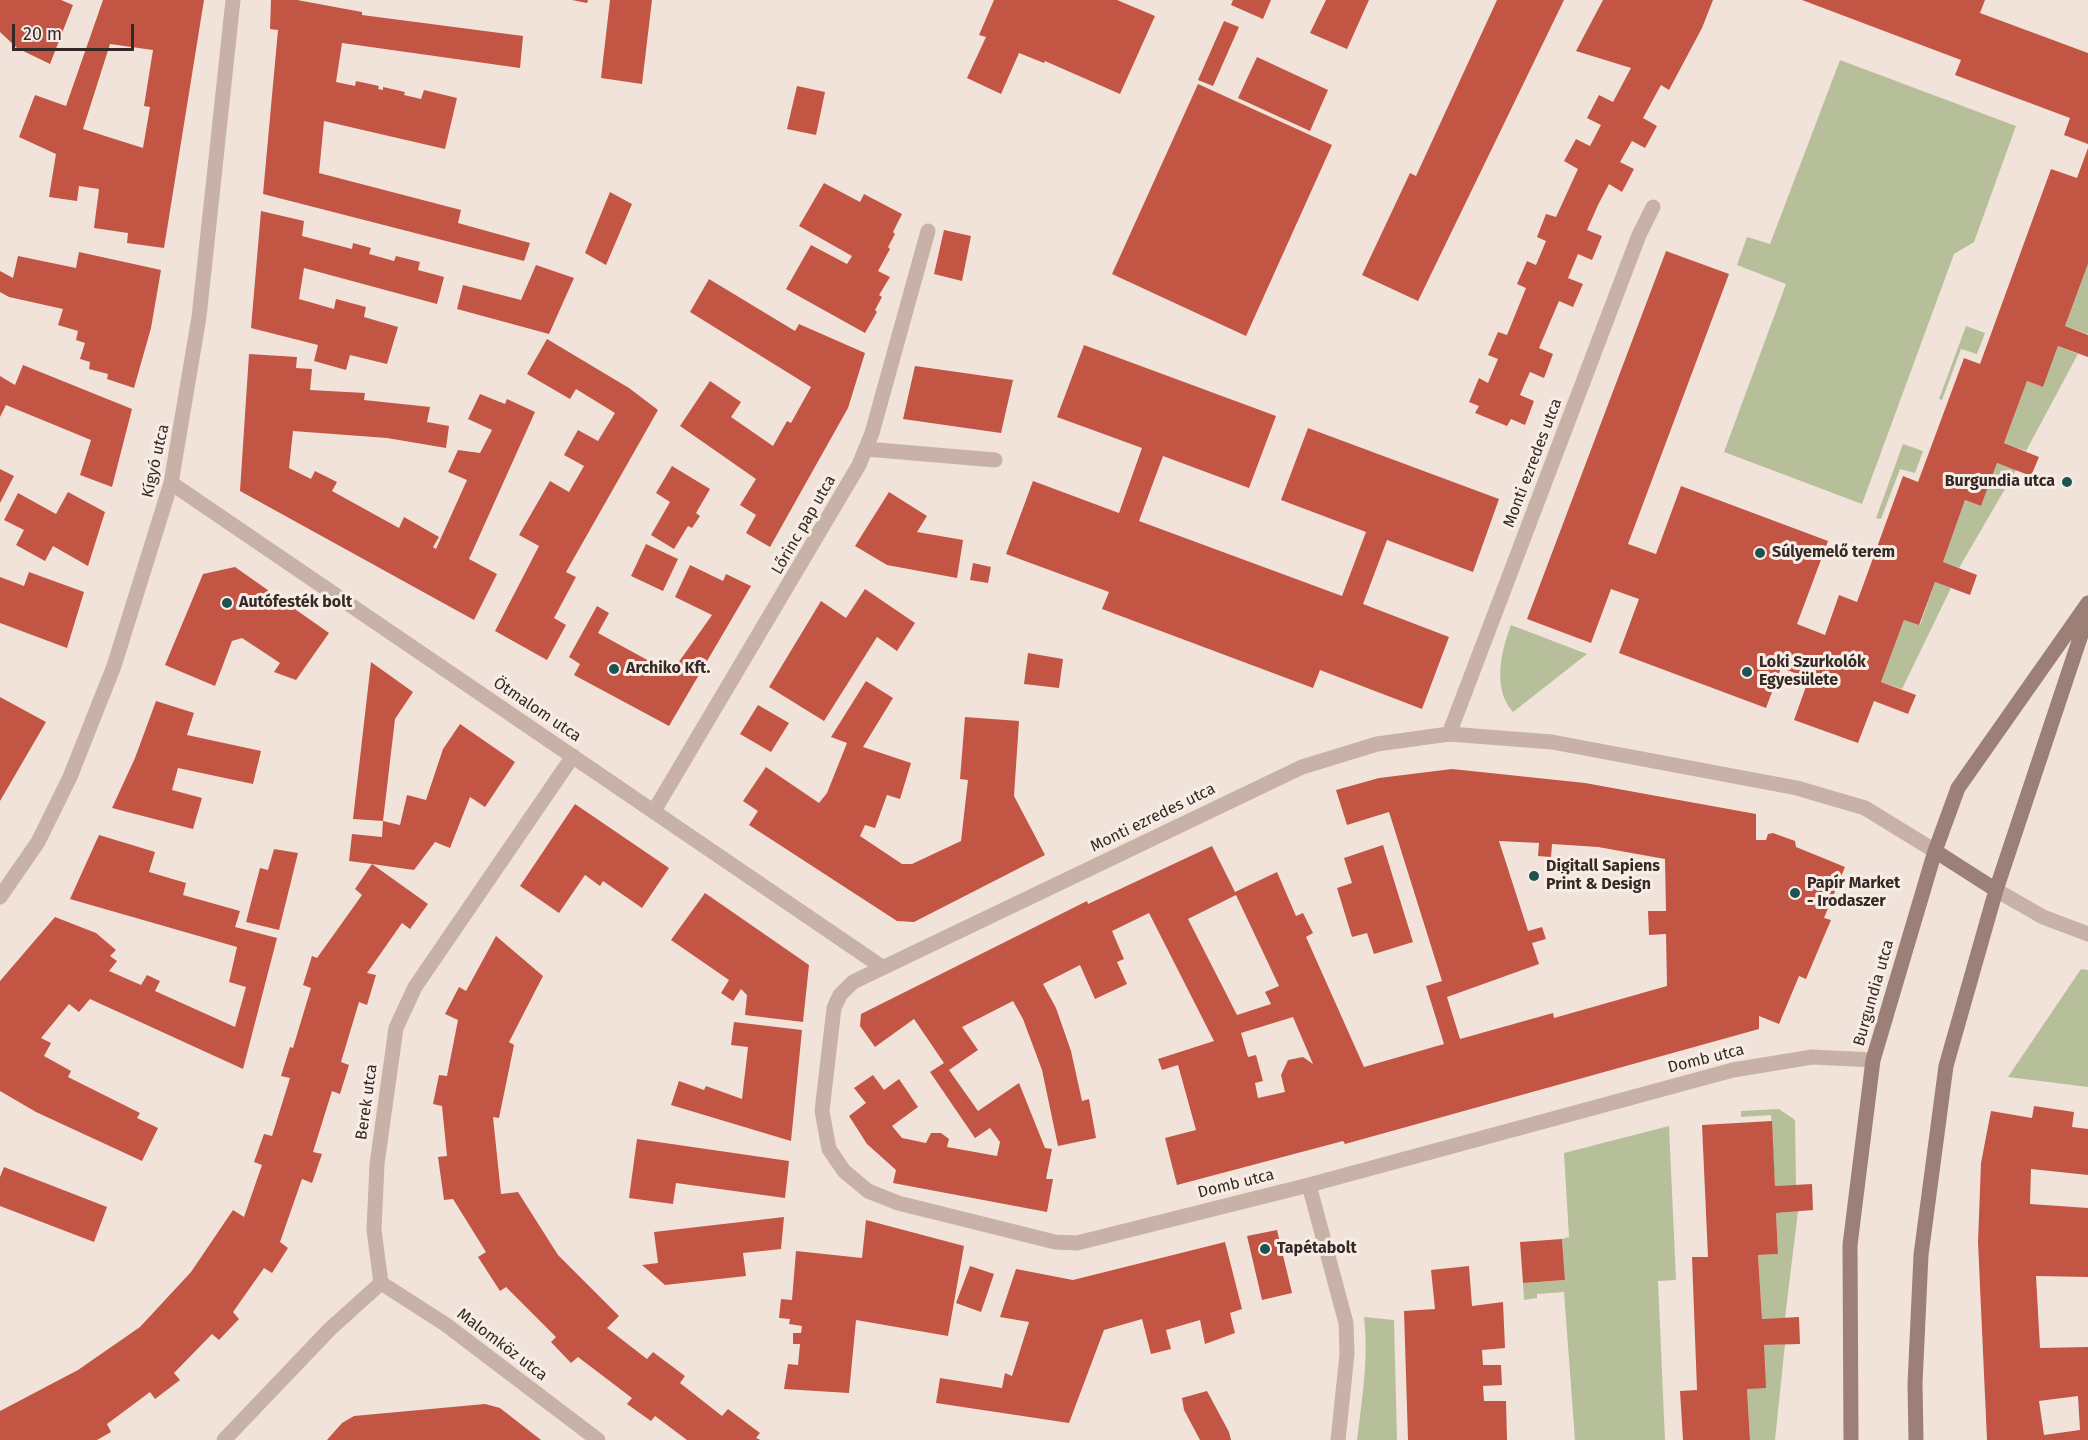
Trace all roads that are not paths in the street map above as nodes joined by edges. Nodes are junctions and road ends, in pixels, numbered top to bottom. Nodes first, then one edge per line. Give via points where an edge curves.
1 (233, 0) edge
2 (1653, 207) dead end
3 (928, 231) dead end
4 (866, 449) junction
5 (995, 460) dead end
6 (171, 483) junction
7 (2088, 603) edge
8 (2088, 614) edge
9 (1449, 734) junction
10 (573, 756) junction
11 (654, 811) junction
12 (1935, 851) junction
13 (1996, 890) junction
14 (0, 897) edge
15 (2088, 934) edge
16 (882, 967) junction
17 (1873, 1060) junction
18 (1309, 1185) junction
19 (381, 1283) junction
20 (224, 1440) edge
21 (598, 1440) edge
22 (1338, 1440) edge
23 (1851, 1440) edge
24 (1916, 1440) edge

1 - 6 street, Kígyó utca via 199,317
2 - 9 street, Monti ezredes utca
3 - 4 street, Lőrinc pap utca
4 - 5 street
4 - 11 street, Lőrinc pap utca via 851,481
6 - 10 street, Ötmalom utca
6 - 14 street, Kígyó utca via 118,656 70,777 38,842
7 - 12 street, Burgundia utca via 1958,788
8 - 13 street
9 - 12 street, Monti ezredes utca via 1552,742 1797,788 1872,811
9 - 16 street, Monti ezredes utca via 1377,744 1302,767
10 - 11 street, Ötmalom utca
10 - 19 street, Berek utca via 415,987 401,1014 393,1043 375,1188 374,1230
11 - 16 street, Ötmalom utca
12 - 13 street
12 - 17 street, Burgundia utca
13 - 15 street via 2043,917
13 - 24 street via 1946,1066 1921,1255
16 - 18 street, Domb utca via 853,982 837,1001 828,1040 822,1111 825,1136 835,1160 868,1191 898,1203 1029,1236 1077,1243
17 - 18 street, Domb utca via 1812,1057 1760,1064
17 - 23 street, Burgundia utca via 1850,1245
18 - 22 street via 1346,1323 1347,1354
19 - 20 street via 330,1329
19 - 21 street, Malomköz utca via 453,1329

